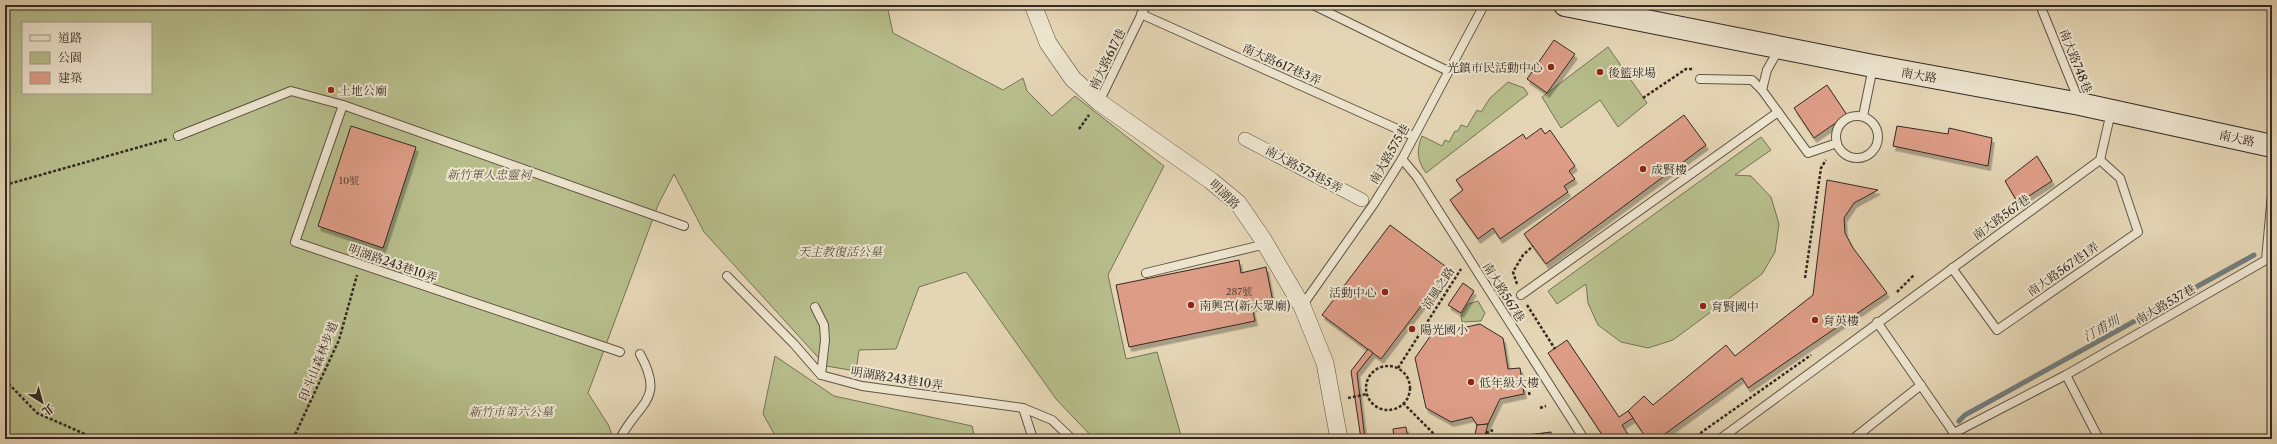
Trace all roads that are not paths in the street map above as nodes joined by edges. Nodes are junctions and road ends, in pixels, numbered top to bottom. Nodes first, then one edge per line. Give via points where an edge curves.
1 (1032, 5) edge
2 (1146, 5) edge
3 (1313, 5) edge
4 (1484, 5) edge
5 (1566, 5) edge
6 (2040, 5) edge
7 (1141, 14) junction
8 (1780, 48) junction
9 (1873, 66) junction
10 (1448, 71) junction
11 (1700, 79) dead end
12 (1762, 90) junction
13 (1099, 102) junction
14 (2080, 104) junction
15 (344, 105) junction
16 (1778, 112) junction
17 (2111, 112) junction
18 (1863, 116) junction
19 (178, 136) road end
20 (1413, 136) junction
21 (1245, 139) dead end
22 (1837, 143) junction
23 (2272, 146) edge
24 (1402, 159) junction
25 (2100, 160) junction
26 (2272, 194) edge
27 (1362, 200) dead end
28 (684, 226) dead end
29 (1266, 244) junction
30 (1952, 268) junction
31 (1146, 273) dead end
32 (727, 276) dead end
33 (1521, 295) dead end
34 (1302, 306) junction
35 (815, 307) dead end
36 (1877, 322) junction
37 (620, 352) dead end
38 (640, 354) dead end
39 (821, 375) junction
40 (2066, 375) junction
41 (1921, 385) junction
42 (1023, 408) junction
43 (1954, 437) edge
44 (620, 439) edge
45 (1033, 439) edge
46 (1072, 439) edge
47 (1339, 439) edge
48 (1584, 439) edge
49 (1720, 439) edge
50 (1853, 439) edge
51 (2099, 439) edge

1 - 13 street, 明湖路 via 1048,43 1073,79
2 - 7 lane, 南大路617巷
3 - 10 lane
4 - 10 lane, 南大路575巷
5 - 8 main road, 南大路
6 - 14 lane, 南大路748巷
7 - 13 lane, 南大路617巷
7 - 20 lane, 南大路617巷3弄
8 - 9 main road, 南大路
8 - 12 lane via 1767,70
9 - 14 main road, 南大路
9 - 18 lane
10 - 20 lane, 南大路575巷
11 - 12 lane via 1752,80
12 - 16 lane
13 - 29 street, 明湖路 via 1210,180 1238,203
14 - 17 main road, 南大路
15 - 19 lane via 291,91
15 - 28 lane
15 - 37 lane, 明湖路243巷10弄 via 295,242
16 - 22 lane via 1808,153
16 - 33 lane
17 - 23 main road, 南大路
17 - 25 lane
18 - 22 lane via 1844,120 1837,130
18 - 22 lane via 1873,123 1878,134 1878,141 1871,152 1866,156 1852,157 1840,149
20 - 24 lane, 南大路575巷
21 - 27 street, 南大路575巷5弄
24 - 34 lane, 南大路575巷
24 - 48 lane, 南大路567巷 via 1417,177
25 - 30 lane, 南大路567巷
25 - 30 lane, 南大路567巷1弄 via 2120,178 2138,232 1997,330
26 - 40 lane, 南大路537巷 via 2266,260
29 - 31 lane
29 - 34 street, 明湖路
30 - 36 lane, 南大路567巷
32 - 39 lane
34 - 47 street, 明湖路 via 1325,363
35 - 39 lane via 824,325
36 - 41 lane
36 - 49 lane, 南大路567巷
38 - 44 lane via 649,370 652,383 648,402 631,420
39 - 42 lane, 明湖路243巷10弄 via 862,386
40 - 43 lane, 南大路537巷
40 - 51 lane
41 - 43 lane
41 - 50 lane
42 - 45 lane
42 - 46 lane, 明湖路243巷10弄 via 1052,420

